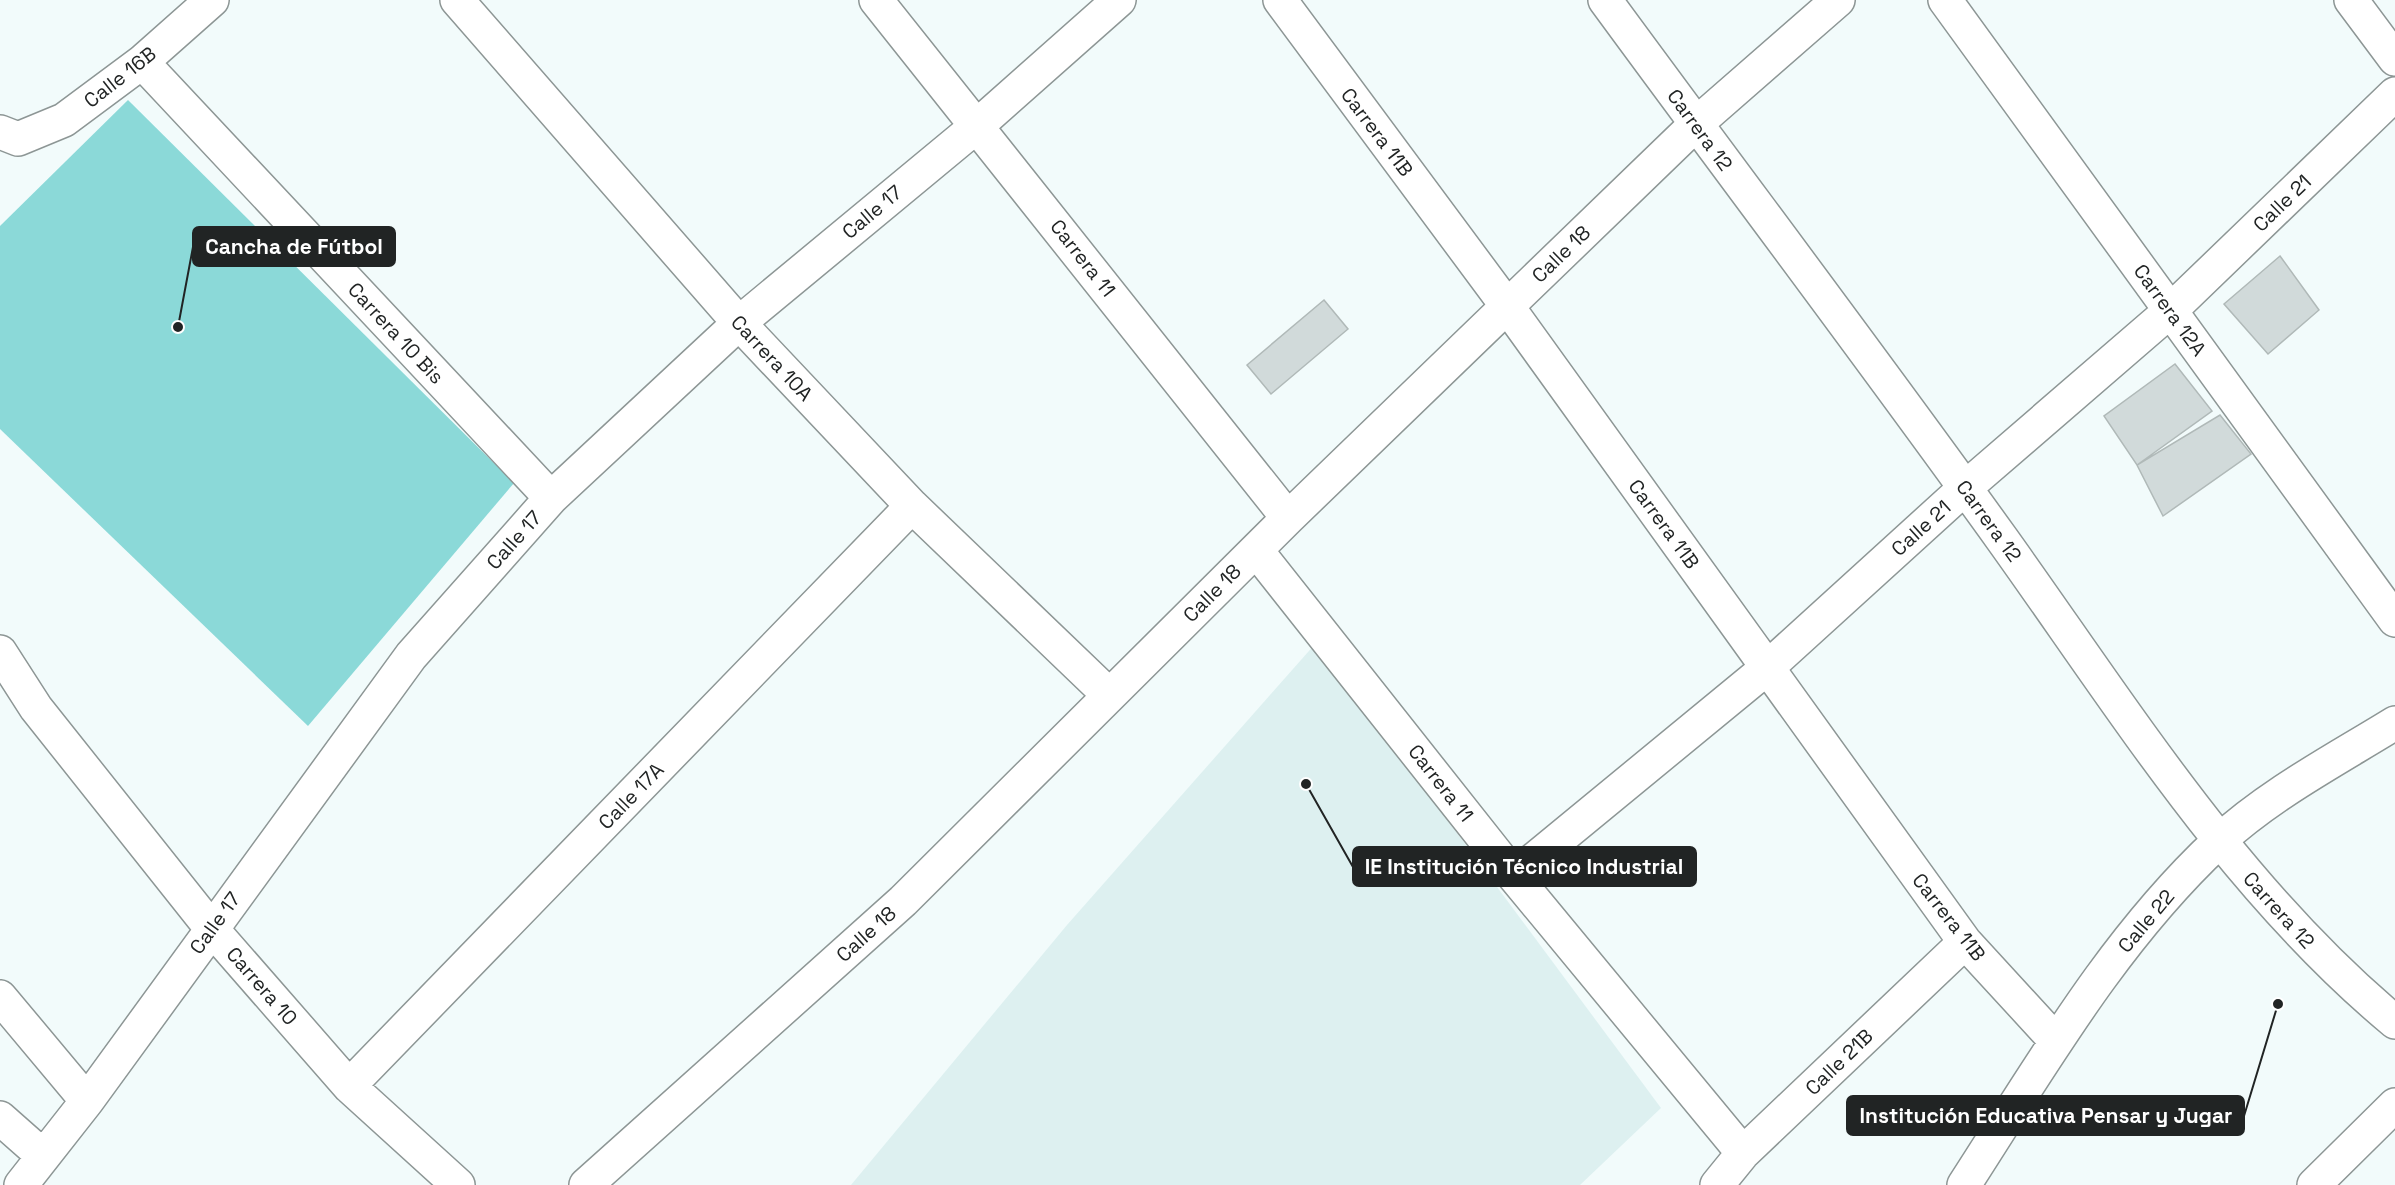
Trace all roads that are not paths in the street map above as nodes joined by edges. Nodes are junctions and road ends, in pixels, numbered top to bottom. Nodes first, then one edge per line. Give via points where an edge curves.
1 (212, 0) edge
2 (457, 0) edge
3 (876, 0) edge
4 (1119, 0) edge
5 (1280, 0) edge
6 (1605, 0) edge
7 (1838, 0) edge
8 (1945, 0) edge
9 (2351, 0) edge
10 (2395, 59) edge
11 (142, 62) junction
12 (2395, 94) edge
13 (1696, 123) junction
14 (978, 125) junction
15 (9, 135) edge
16 (1507, 306) junction
17 (2170, 311) junction
18 (739, 323) junction
19 (1965, 488) junction
20 (551, 498) junction
21 (912, 506) junction
22 (1288, 518) junction
23 (1256, 550) junction
24 (2395, 620) edge
25 (0, 652) edge
26 (1767, 668) junction
27 (1109, 695) junction
28 (2395, 723) edge
29 (2218, 841) junction
30 (1514, 876) junction
31 (211, 928) junction
32 (1965, 942) junction
33 (0, 996) edge
34 (2395, 1022) edge
35 (2056, 1041) junction
36 (349, 1086) junction
37 (87, 1101) junction
38 (2395, 1105) edge
39 (0, 1118) edge
40 (1743, 1153) junction
41 (43, 1156) junction
42 (21, 1185) edge
43 (458, 1185) edge
44 (586, 1185) edge
45 (1717, 1185) edge
46 (1964, 1185) edge
47 (2314, 1185) edge

1 - 11 street, Calle 16B
2 - 18 street, Carrera 10A
3 - 14 street, Carrera 11
4 - 14 street, Calle 17
5 - 16 street, Carrera 11B
6 - 13 street, Carrera 12
7 - 13 street, Calle 18
8 - 17 street, Carrera 12A
9 - 10 street
11 - 15 street, Calle 16B via 64,120
11 - 20 street, Carrera 10 Bis
12 - 17 street, Calle 21
13 - 16 street, Calle 18
13 - 19 street, Carrera 12
14 - 18 street, Calle 17
14 - 22 street, Carrera 11
16 - 22 street, Calle 18
16 - 26 street, Carrera 11B
17 - 19 street, Calle 21
17 - 24 street, Carrera 12A
18 - 20 street, Calle 17
18 - 21 street, Carrera 10A
19 - 26 street, Calle 21
19 - 29 street, Carrera 12
20 - 31 street, Calle 17 via 411,656
21 - 27 street, Carrera 10A
21 - 36 street, Calle 17A
22 - 23 street, Calle 18
23 - 27 street, Calle 18
23 - 30 street, Carrera 11
25 - 31 street, Carrera 10 via 36,708
26 - 30 street, Calle 21
26 - 32 street, Carrera 11B
27 - 44 street, Calle 18 via 903,901
28 - 29 street, Calle 22 via 2276,797
29 - 34 street, Carrera 12 via 2283,917 2347,982
29 - 35 street, Calle 22 via 2151,911
30 - 40 street, Carrera 11
31 - 36 street, Carrera 10
31 - 37 street, Calle 17
32 - 35 street, Carrera 11B
32 - 40 street, Calle 21B
33 - 37 street
35 - 46 street, Calle 22
36 - 43 street, Carrera 10
37 - 41 street, Calle 17
38 - 47 street
39 - 41 street
40 - 45 street, Calle 21B
41 - 42 street, Calle 17

